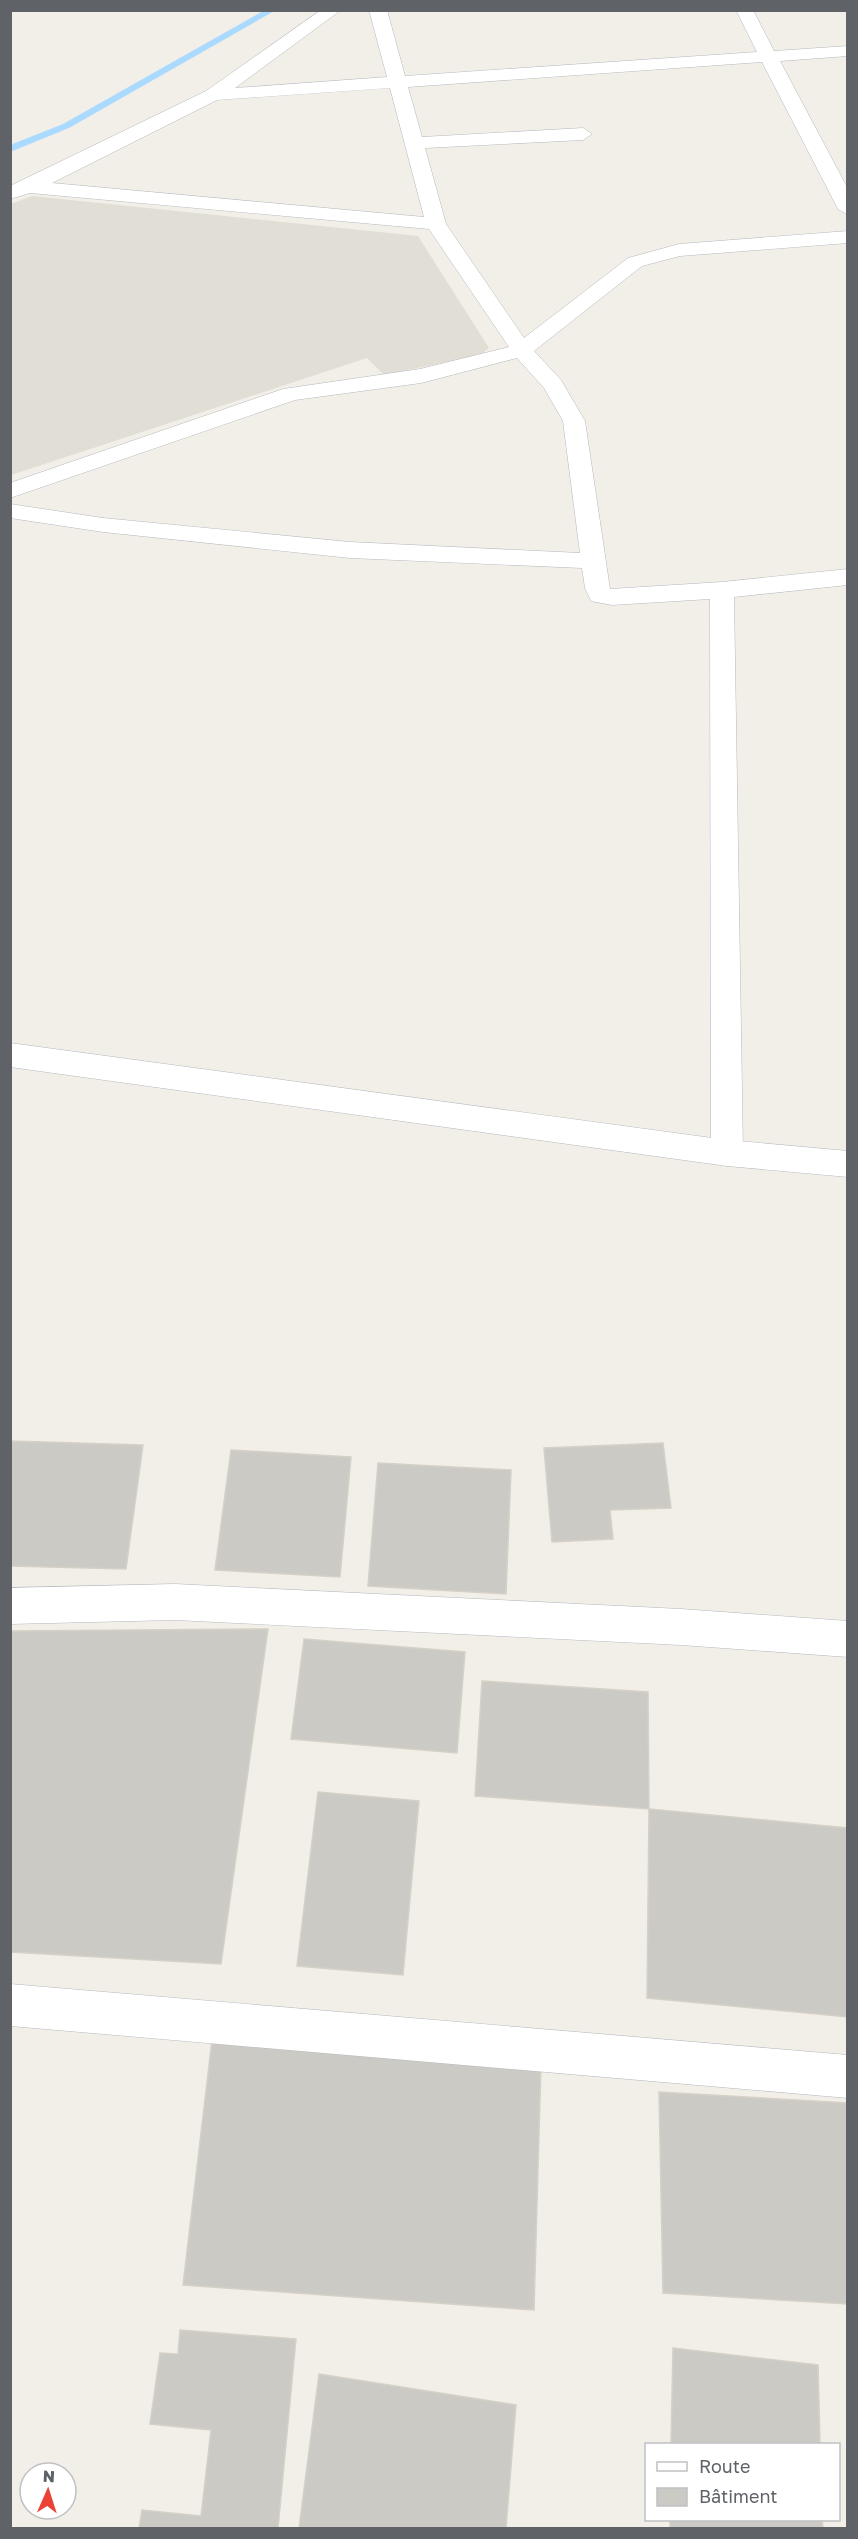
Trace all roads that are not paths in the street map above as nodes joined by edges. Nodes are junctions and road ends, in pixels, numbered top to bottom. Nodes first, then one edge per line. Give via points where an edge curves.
1 (333, 10) edge
2 (378, 10) edge
3 (744, 10) edge
4 (848, 51) edge
5 (769, 57) junction
6 (399, 82) junction
7 (213, 94) junction
8 (583, 134) dead end
9 (416, 143) junction
10 (20, 190) edge
11 (848, 210) edge
12 (436, 224) junction
13 (848, 237) edge
14 (522, 350) junction
15 (10, 491) edge
16 (10, 511) edge
17 (594, 561) junction
18 (848, 577) edge
19 (722, 590) junction
20 (10, 1055) edge
21 (727, 1153) junction
22 (848, 1164) edge
23 (10, 1606) edge
24 (848, 1639) edge
25 (10, 2005) edge
26 (848, 2077) edge

1 - 7 street
2 - 6 street
3 - 5 street
4 - 5 street
5 - 6 street
5 - 11 street
6 - 7 street
6 - 9 street
7 - 10 street
8 - 9 street
9 - 12 street
10 - 12 street
12 - 14 street
13 - 14 street via 680,250 635,262
14 - 15 street via 421,376 291,394
14 - 17 street via 553,385 574,421
16 - 17 street via 103,525 350,550
17 - 19 street via 600,595
18 - 19 street
19 - 21 street
20 - 21 street
21 - 22 street
23 - 24 street via 175,1602
25 - 26 street

